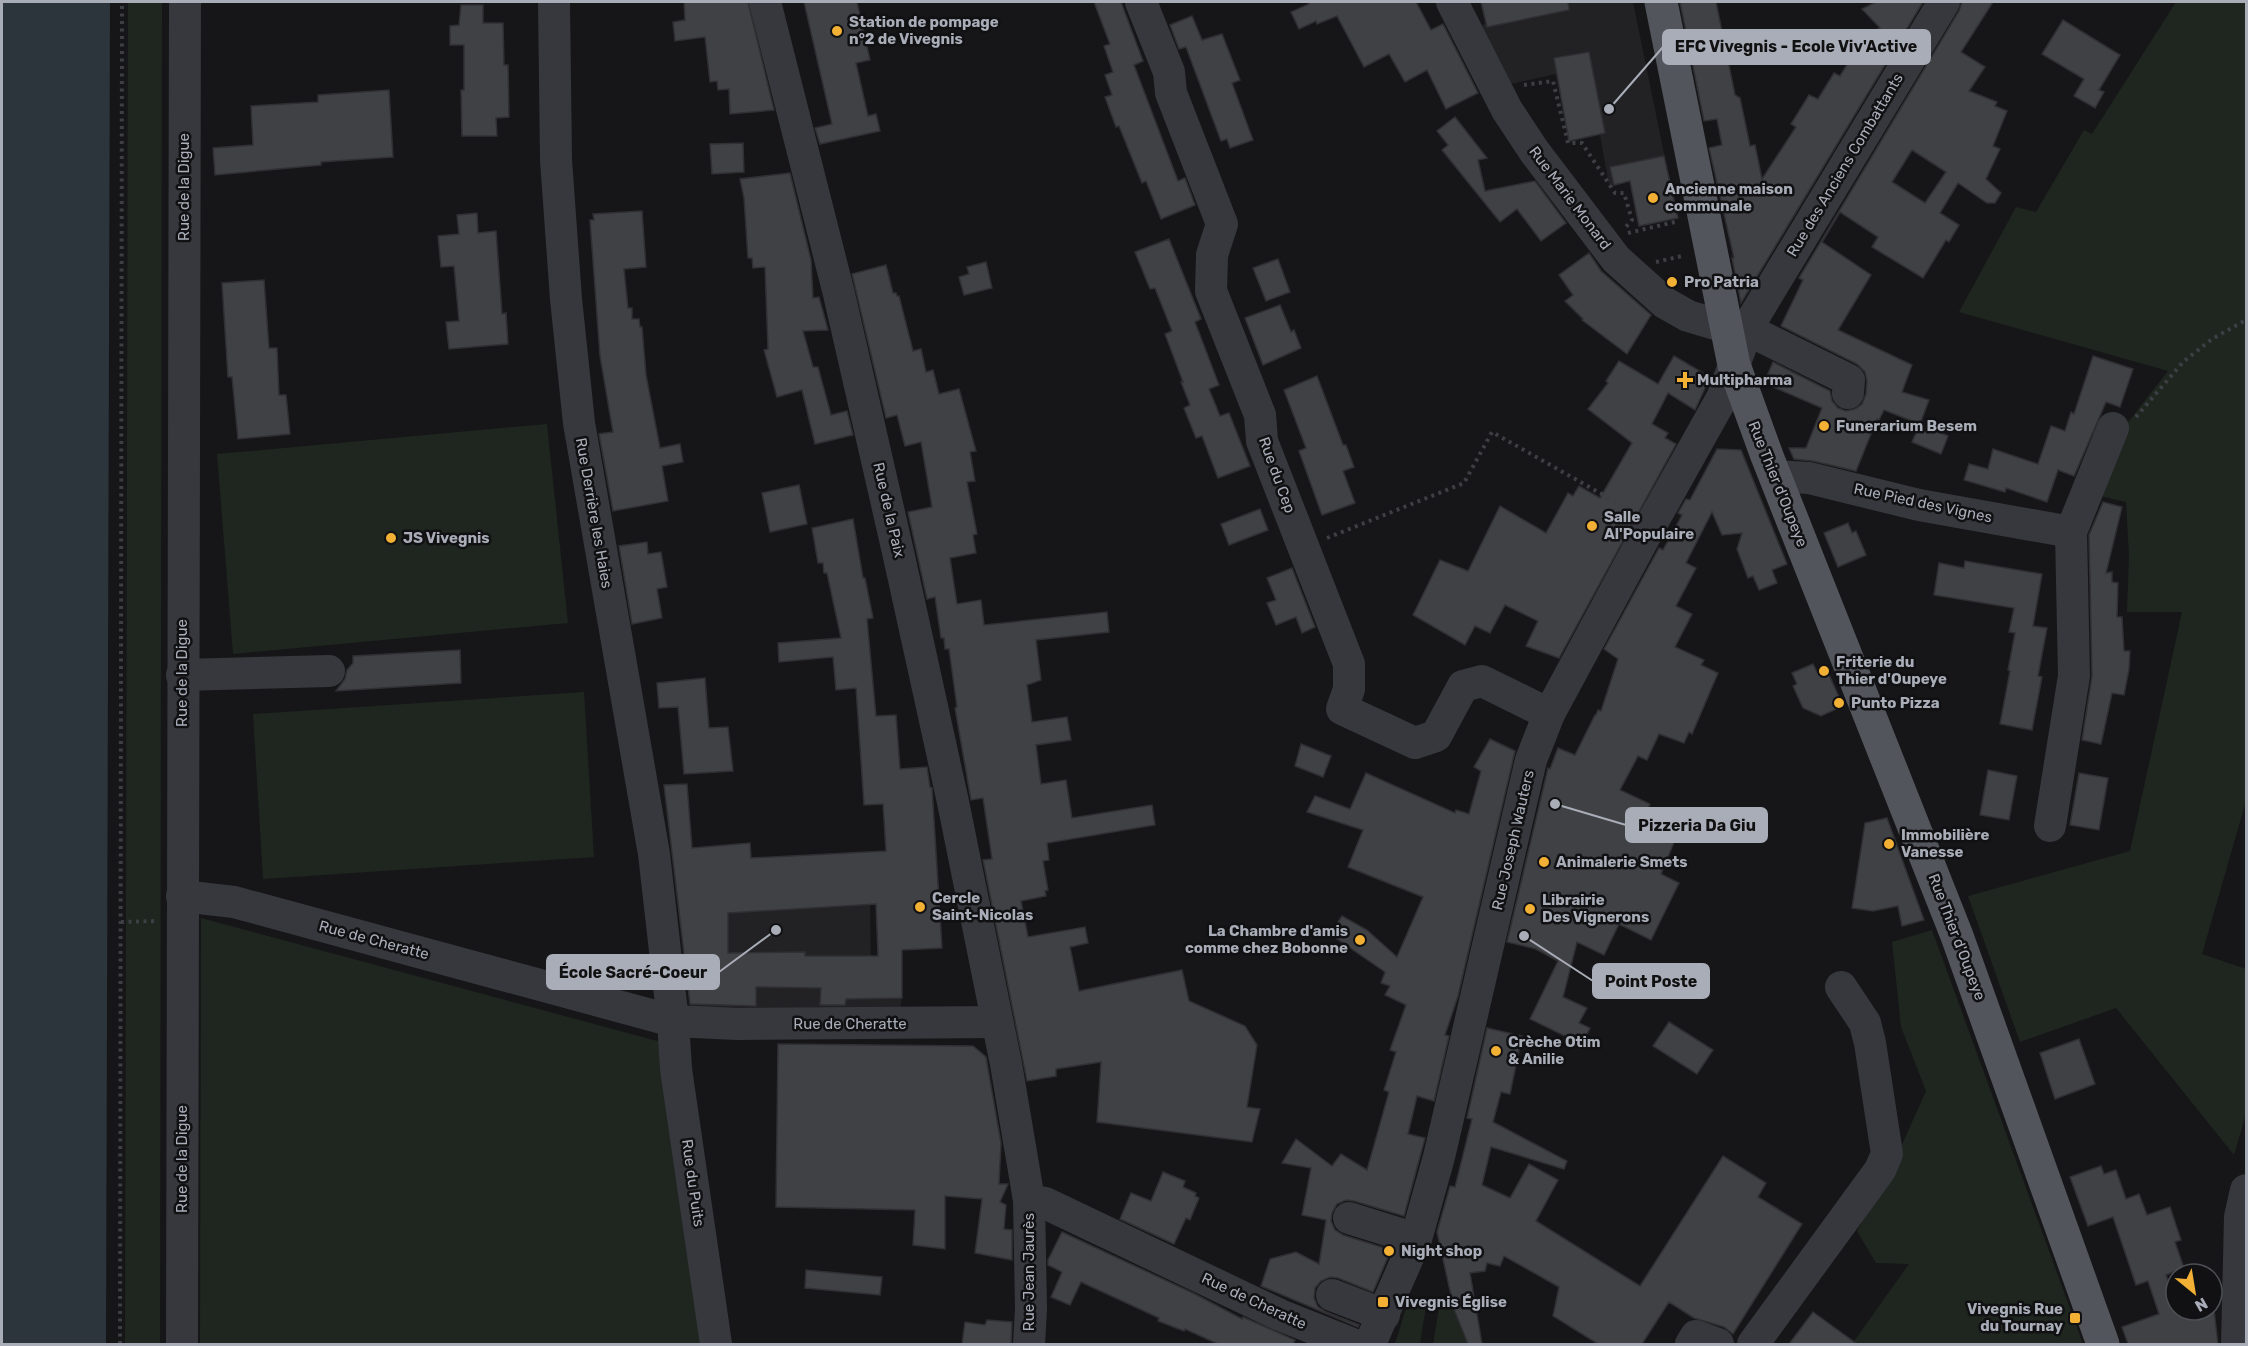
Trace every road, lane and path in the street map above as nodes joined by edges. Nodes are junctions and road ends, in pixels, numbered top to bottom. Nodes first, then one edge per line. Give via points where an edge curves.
1 (122, 2) edge
2 (184, 2) edge
3 (554, 2) edge
4 (765, 2) edge
5 (1142, 2) edge
6 (1452, 2) edge
7 (1661, 2) edge
8 (1944, 2) edge
9 (1494, 87) junction
10 (1703, 216) junction
11 (1682, 256) dead end
12 (1654, 262) dead end
13 (2247, 320) edge
14 (1736, 328) junction
15 (1734, 365) junction
16 (1848, 393) dead end
17 (2113, 428) joint
18 (1775, 476) junction
19 (1652, 522) junction
20 (2071, 532) junction
21 (1304, 547) junction
22 (329, 671) dead end
23 (182, 675) junction
24 (1549, 714) junction
25 (2050, 826) dead end
26 (182, 896) junction
27 (160, 921) dead end
28 (121, 922) junction
29 (1841, 987) dead end
30 (673, 1021) junction
31 (997, 1022) junction
32 (2247, 1190) edge
33 (1029, 1200) junction
34 (1349, 1218) dead end
35 (1416, 1239) junction
36 (1332, 1295) dead end
37 (1384, 1315) junction
38 (120, 1344) edge
39 (182, 1344) edge
40 (716, 1344) edge
41 (1029, 1344) edge
42 (1353, 1344) edge
43 (1370, 1344) edge
44 (1691, 1344) edge
45 (1718, 1344) edge
46 (1753, 1344) edge
47 (2103, 1344) edge
48 (2237, 1344) edge

1 - 28 path
2 - 23 street, Rue de la Digue
3 - 30 street, Rue Derrière les Haies via 556,160 579,423 654,854
4 - 31 street, Rue de la Paix via 896,540
5 - 21 street, Rue du Cep via 1169,72 1171,93 1221,224 1212,255 1211,291 1260,415 1262,441
6 - 9 street, Rue Marie Monard
7 - 10 main road, Rue Thier d'Oupeye
8 - 14 street, Rue des Anciens Combattants
9 - 10 path via 1506,81 1511,87 1553,81 1568,143 1582,142 1615,193 1624,192 1632,220 1620,234
9 - 14 street, Rue Marie Monard via 1534,151 1616,259 1665,303 1688,315
10 - 14 main road, Rue Thier d'Oupeye
11 - 12 path
13 - 17 path via 2212,339 2183,362 2134,419
14 - 15 main road, Rue Thier d'Oupeye
14 - 16 street via 1849,381
15 - 18 main road, Rue Thier d'Oupeye
15 - 19 street, Rue Joseph Wauters via 1722,398
17 - 20 street
18 - 20 street, Rue Pied des Vignes via 1809,478 1919,506
18 - 47 main road, Rue Thier d'Oupeye via 1957,936
19 - 21 path via 1492,432 1464,483
19 - 24 street, Rue Joseph Wauters
20 - 25 street via 2074,676
21 - 24 street, Rue du Cep via 1349,664 1349,689 1342,709 1415,743 1436,736 1463,686 1482,681
22 - 23 street
23 - 26 street, Rue de la Digue
24 - 35 street, Rue Joseph Wauters via 1531,760 1439,1157
26 - 30 street, Rue de Cheratte via 234,902
26 - 39 street, Rue de la Digue
27 - 28 path
28 - 38 path
29 - 46 street via 1865,1023 1887,1154 1880,1170
30 - 31 street, Rue de Cheratte
30 - 40 street, Rue du Puits via 676,1069
31 - 33 street
32 - 48 street via 2240,1217
33 - 41 street, Rue Jean Jaurès
33 - 42 street, Rue de Cheratte via 1045,1203 1280,1315
34 - 35 street
35 - 37 street, Rue Joseph Wauters
36 - 37 street
37 - 43 street, Rue Joseph Wauters
44 - 45 street via 1696,1336

